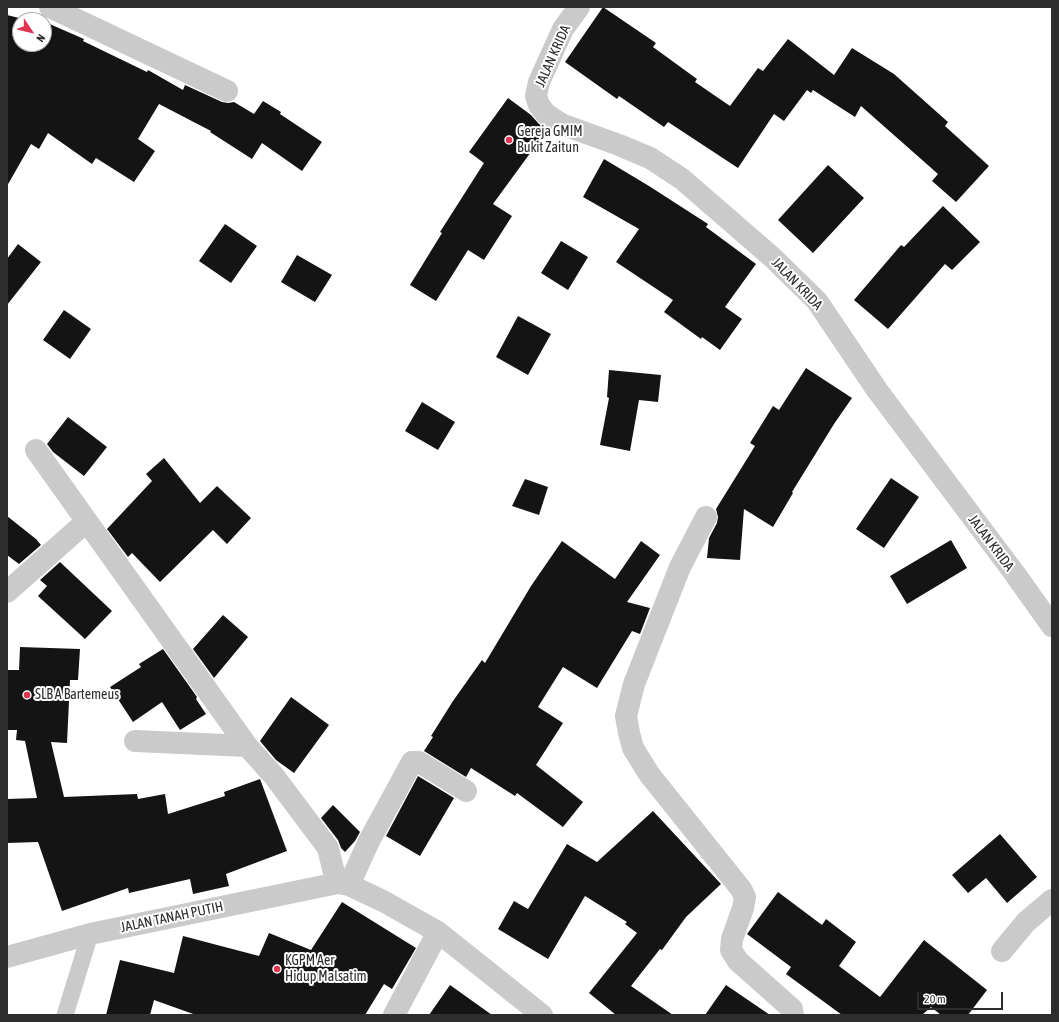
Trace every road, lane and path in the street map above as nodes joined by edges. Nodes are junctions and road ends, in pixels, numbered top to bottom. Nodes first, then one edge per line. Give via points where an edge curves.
1 (50, 7) edge
2 (578, 7) edge
3 (227, 91) dead end
4 (36, 450) dead end
5 (706, 517) dead end
6 (87, 521) junction
7 (7, 592) edge
8 (1052, 626) edge
9 (135, 741) dead end
10 (247, 746) junction
11 (466, 791) dead end
12 (344, 884) junction
13 (1052, 900) edge
14 (438, 932) junction
15 (90, 934) junction
16 (1002, 951) dead end
17 (7, 957) edge
18 (65, 1015) edge
19 (394, 1015) edge
20 (542, 1015) edge
21 (793, 1015) edge

1 - 3 street
2 - 8 street, JALAN KRIDA via 563,29 539,82 536,96 539,105 546,114 561,124 650,158 682,179 773,258 817,302 877,390
4 - 6 street
5 - 21 street via 680,568 634,684 626,716 633,748 649,774 745,896 730,950 738,961 792,1009
6 - 7 street
6 - 10 street
9 - 10 street
10 - 12 street via 274,776 328,848 333,869
11 - 12 street via 420,762 412,762
12 - 14 street via 382,901
12 - 15 street, JALAN TANAH PUTIH
13 - 16 street via 1026,922
14 - 19 street
14 - 20 street
15 - 17 street, JALAN TANAH PUTIH
15 - 18 lane

